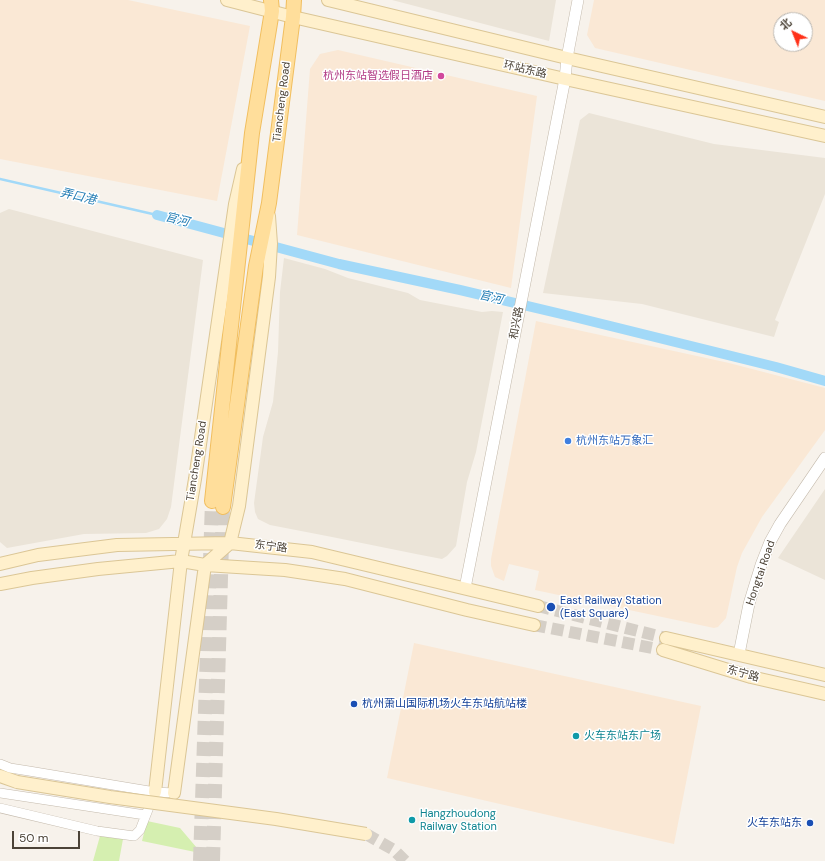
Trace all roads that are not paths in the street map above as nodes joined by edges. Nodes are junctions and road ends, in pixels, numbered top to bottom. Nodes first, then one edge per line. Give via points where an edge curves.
1 (227, 0) edge
2 (294, 0) edge
3 (328, 0) edge
4 (578, 0) edge
5 (272, 6) edge
6 (293, 17) junction
7 (566, 58) junction
8 (565, 79) junction
9 (825, 117) edge
10 (825, 136) edge
11 (269, 203) junction
12 (233, 256) junction
13 (263, 264) junction
14 (825, 458) edge
15 (230, 542) junction
16 (184, 543) junction
17 (181, 561) junction
18 (0, 564) edge
19 (205, 565) junction
20 (0, 584) edge
21 (465, 588) junction
22 (538, 606) tunnel mouth
23 (534, 625) tunnel mouth
24 (666, 638) tunnel mouth
25 (663, 650) tunnel mouth
26 (739, 654) junction
27 (825, 675) edge
28 (825, 694) edge
29 (0, 764) edge
30 (0, 776) edge
31 (155, 792) junction
32 (0, 793) edge
33 (174, 793) joint
34 (0, 808) edge
35 (145, 815) junction
36 (366, 834) tunnel mouth

1 - 5 main road, 环站东路
2 - 6 main road, Tiancheng Road
3 - 7 main road, 环站东路
4 - 7 street, 和兴路
5 - 6 main road, 环站东路
5 - 12 main road, Tiancheng Road
6 - 8 main road, 环站东路
6 - 11 main road, Tiancheng Road
7 - 8 street, 和兴路
7 - 9 main road, 环站东路
8 - 10 main road, 环站东路
8 - 21 street, 和兴路
11 - 13 main road, Tiancheng Road
11 - 13 main road, Tiancheng Road via 271,244
12 - 13 main road, Tiancheng Road via 217,504
12 - 16 main road, Tiancheng Road
13 - 15 main road, Tiancheng Road via 270,277 239,506
14 - 26 street, Hongtai Road via 770,542 749,604
15 - 16 main road, 东宁路
15 - 19 main road
15 - 21 main road, 东宁路 via 312,552
16 - 17 main road, Tiancheng Road
16 - 18 main road, 东宁路 via 118,545 38,555
17 - 19 main road, 东宁路
17 - 20 main road, 东宁路 via 98,569
17 - 31 main road, Tiancheng Road
19 - 23 main road, 东宁路 via 285,570 345,579
19 - 33 main road
21 - 22 main road, 东宁路
24 - 26 main road, 东宁路
25 - 28 main road, 东宁路 via 751,677
26 - 27 main road, 东宁路
29 - 31 street via 29,772
30 - 36 main road, bridge via 17,782 110,797
31 - 33 street
31 - 35 street
32 - 35 street
34 - 35 street via 97,831 134,836 140,830

